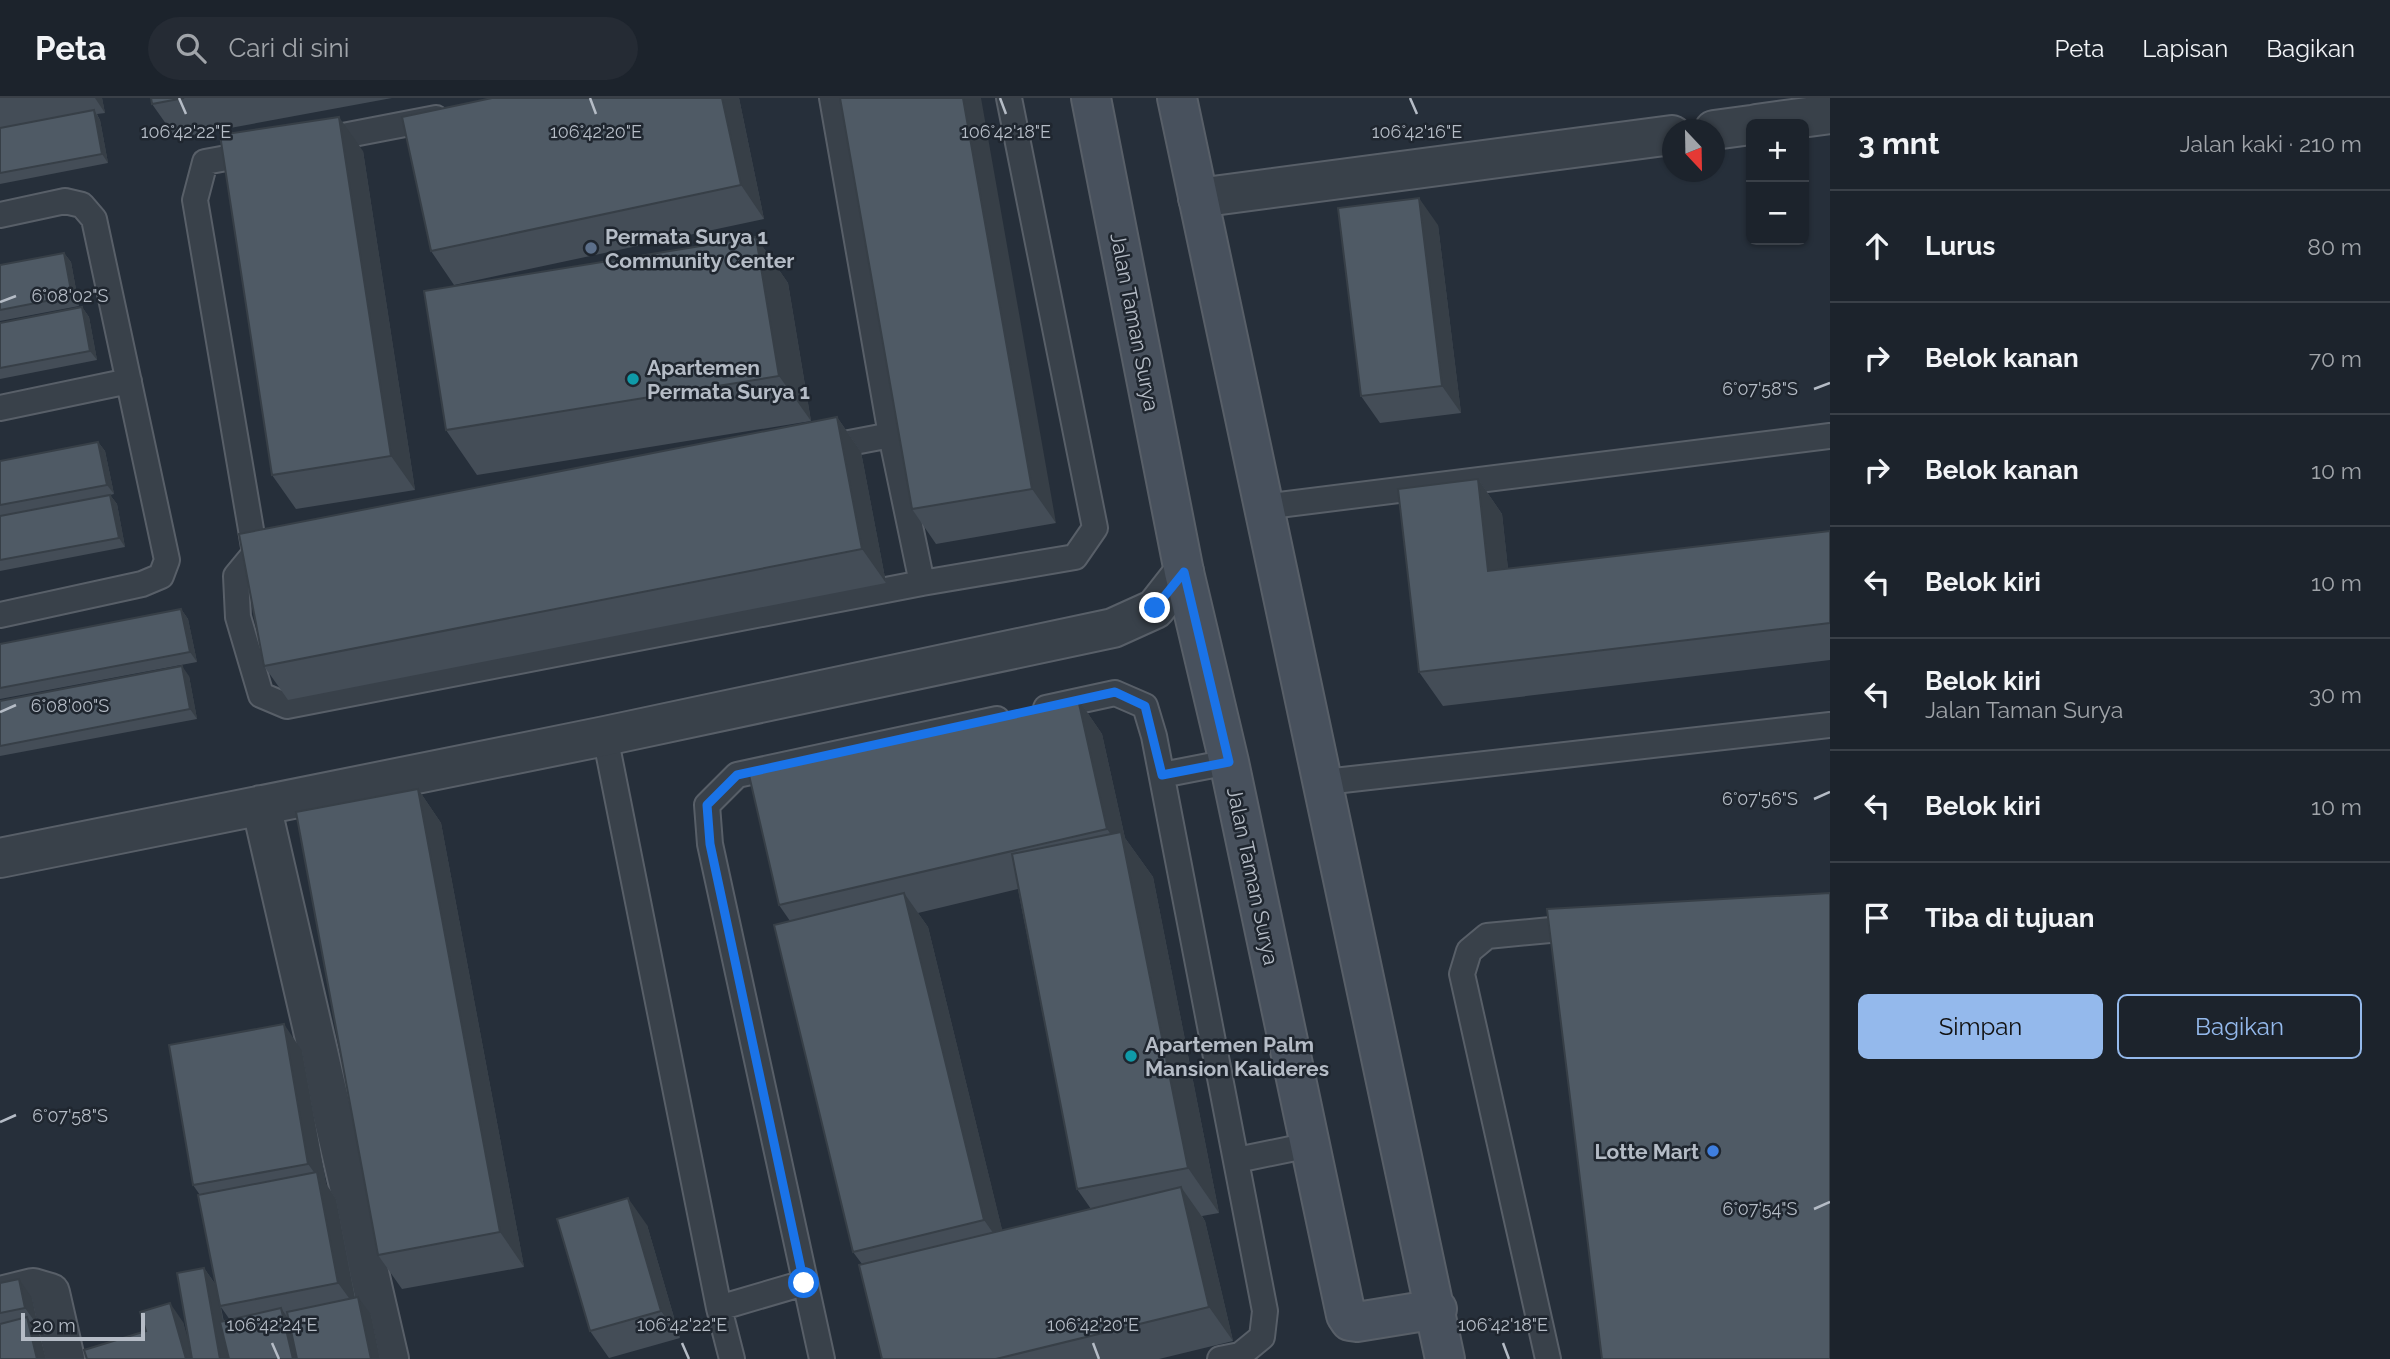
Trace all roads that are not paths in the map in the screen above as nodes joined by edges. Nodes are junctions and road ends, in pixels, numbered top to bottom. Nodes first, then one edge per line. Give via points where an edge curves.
1 (832, 98) edge
2 (1009, 98) edge
3 (1091, 98) edge
4 (1177, 98) edge
5 (462, 113) edge
6 (1830, 114) edge
7 (1795, 119) edge
8 (1746, 126) edge
9 (1725, 129) edge
10 (1662, 136) edge
11 (300, 144) edge
12 (272, 150) edge
13 (1198, 198) junction
14 (0, 215) edge
15 (129, 381) junction
16 (0, 408) edge
17 (891, 435) junction
18 (1830, 436) edge
19 (796, 453) edge
20 (1263, 507) junction
21 (282, 548) edge
22 (256, 553) junction
23 (1184, 572) junction
24 (922, 583) junction
25 (0, 615) edge
26 (1830, 725) edge
27 (605, 736) junction
28 (1229, 762) junction
29 (1162, 775) junction
30 (1325, 782) junction
31 (261, 804) junction
32 (0, 858) edge
33 (1610, 924) edge
34 (1310, 1145) junction
35 (1237, 1160) junction
36 (804, 1283) junction
37 (0, 1296) edge
38 (719, 1308) junction
39 (1437, 1309) junction
40 (65, 1359) edge
41 (389, 1359) edge
42 (732, 1359) edge
43 (822, 1359) edge
44 (1220, 1359) edge
45 (1445, 1359) edge
46 (1548, 1359) edge

1 - 17 lane
2 - 24 lane via 1095,528 1075,557
3 - 23 street, Jalan Taman Surya
4 - 13 street
5 - 11 lane
6 - 7 street
8 - 9 street
10 - 13 street
12 - 22 lane via 205,162 195,200
13 - 20 street
14 - 15 lane via 65,201 82,205 94,219
15 - 16 lane
15 - 25 lane via 167,560 161,576
17 - 19 lane
17 - 24 lane
18 - 20 lane
20 - 30 street
21 - 22 lane
22 - 24 lane via 236,576 238,617 261,695 287,706
23 - 27 street via 1155,608 1113,628
23 - 28 street, Jalan Taman Surya
26 - 30 lane
27 - 31 street
27 - 38 lane
28 - 29 lane
28 - 34 street, Jalan Taman Surya
29 - 35 lane
29 - 36 lane via 1145,706 1115,692 737,775 707,805 710,844
30 - 39 street
31 - 32 street
31 - 41 street
33 - 46 lane via 1487,936 1469,951 1462,974
34 - 35 lane
34 - 39 street, Jalan Taman Surya via 1350,1321
35 - 44 lane via 1265,1311 1262,1337 1240,1355
36 - 38 lane
36 - 43 lane
37 - 40 street via 33,1288 50,1293
38 - 42 lane
39 - 45 street

